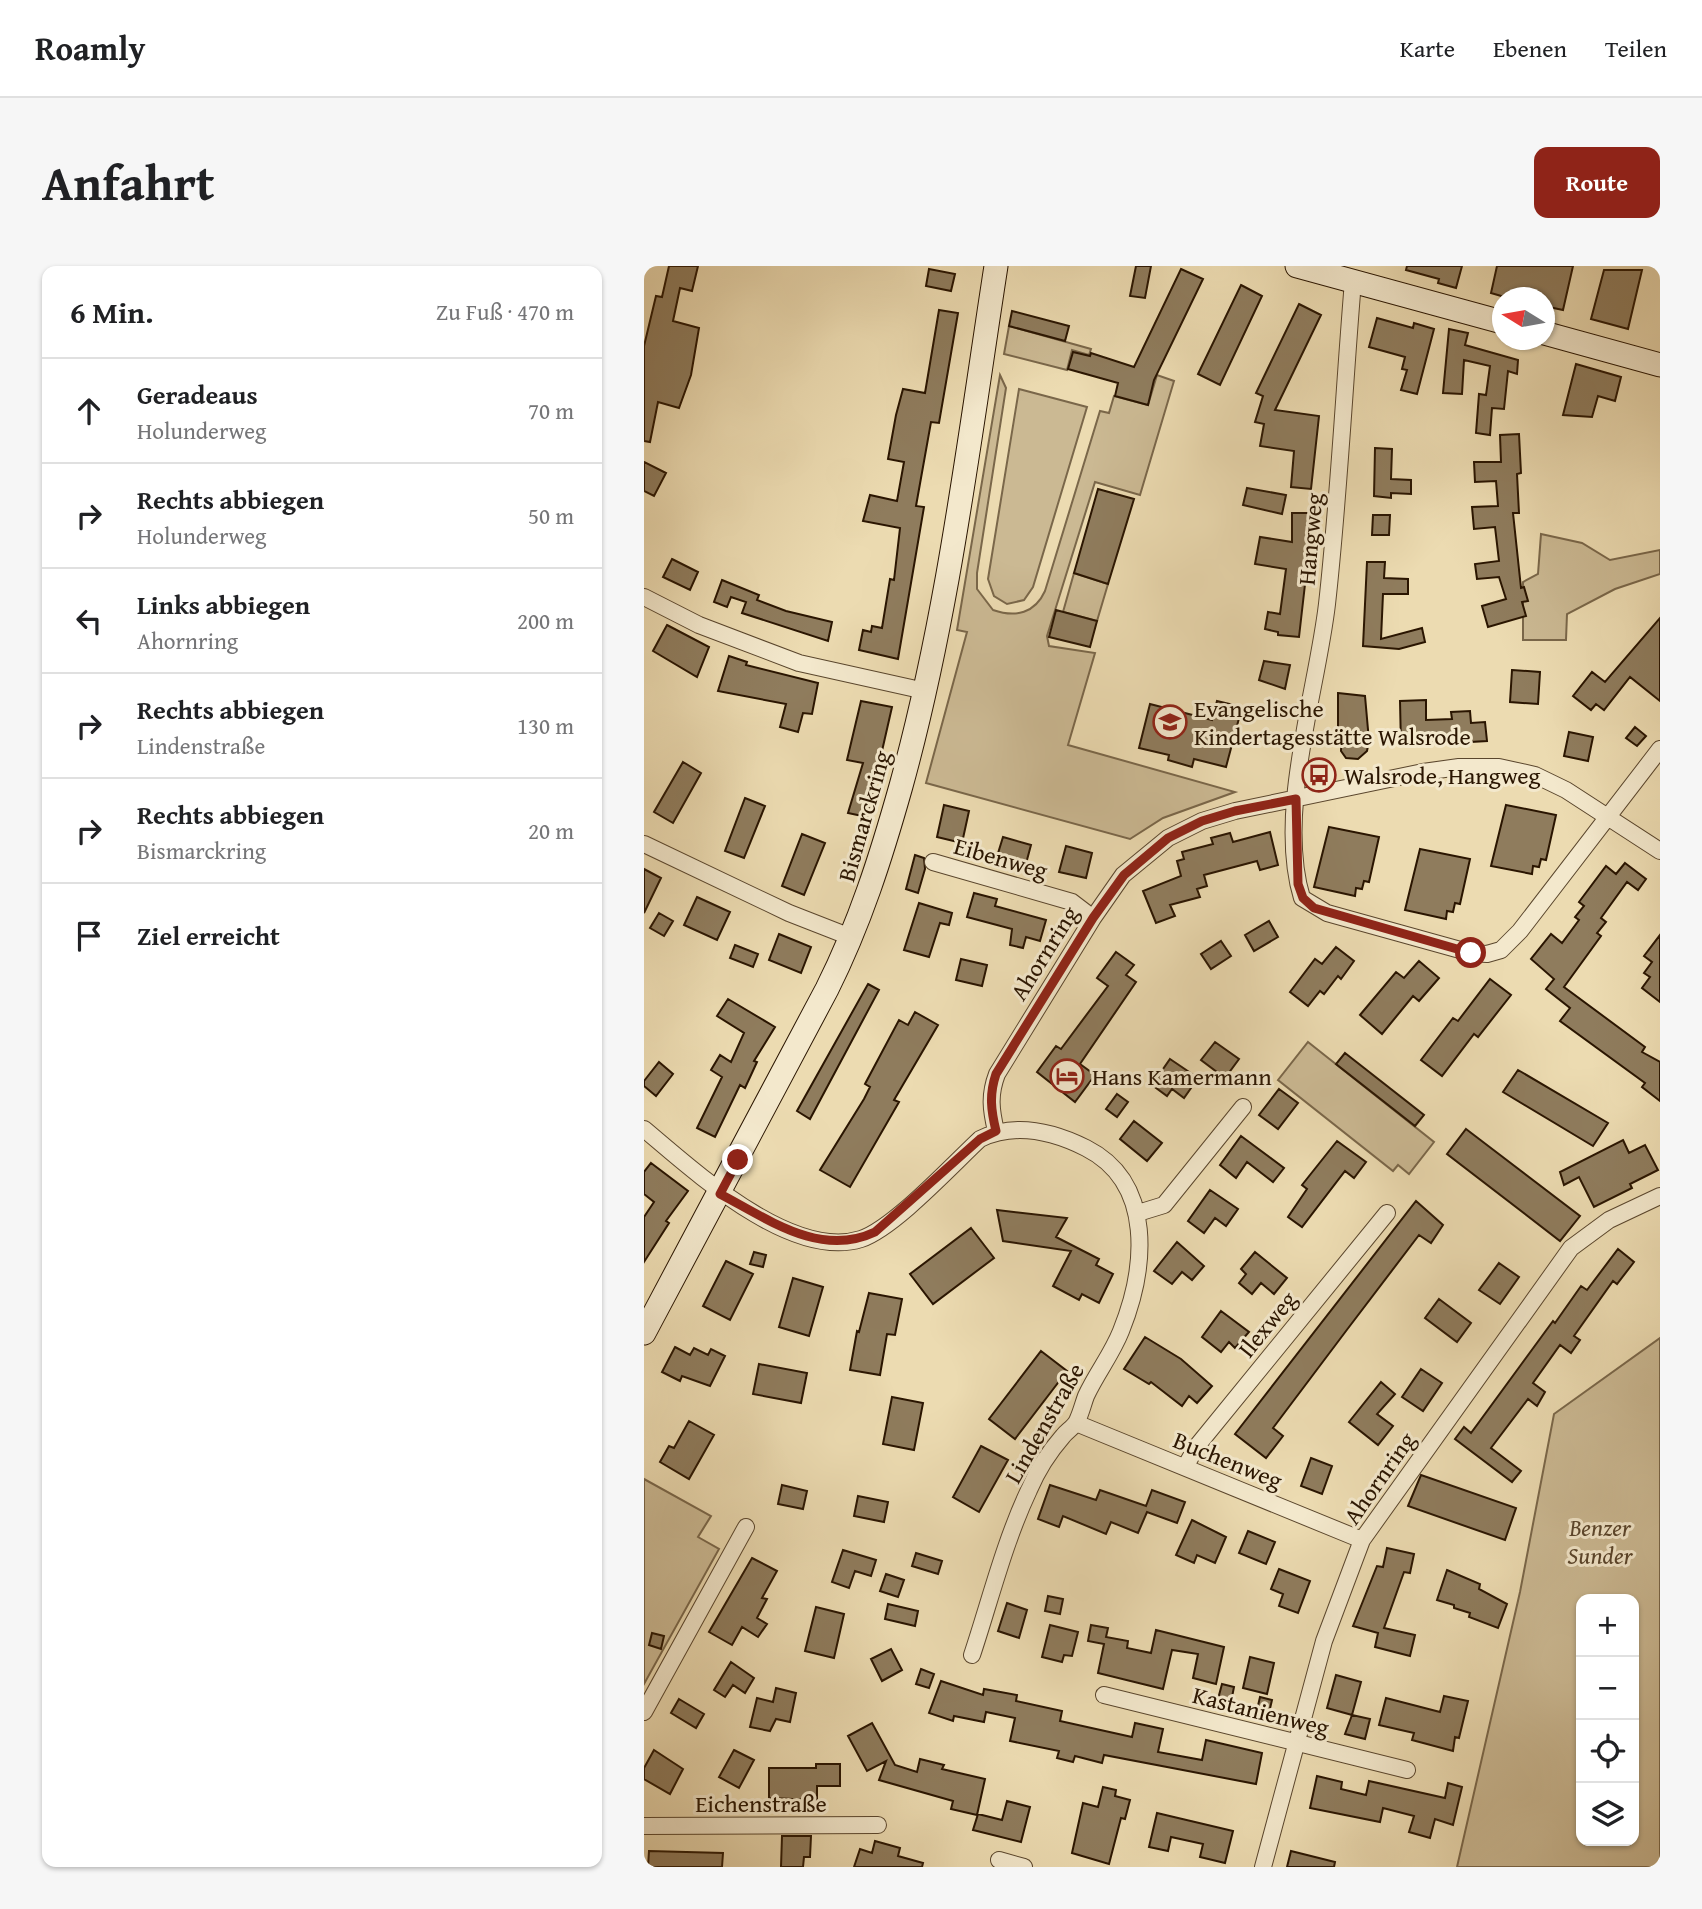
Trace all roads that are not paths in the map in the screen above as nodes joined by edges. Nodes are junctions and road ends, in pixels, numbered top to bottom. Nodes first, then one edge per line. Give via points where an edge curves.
1 (996, 266) edge
2 (1297, 266) edge
3 (1353, 281) junction
4 (1492, 319) edge
5 (1555, 336) edge
6 (1660, 365) edge
7 (644, 597) edge
8 (925, 691) junction
9 (1660, 750) edge
10 (1296, 799) junction
11 (1607, 814) junction
12 (644, 844) edge
13 (1660, 851) edge
14 (933, 862) dead end
15 (1093, 918) junction
16 (853, 937) junction
17 (1243, 1107) dead end
18 (644, 1129) edge
19 (996, 1131) junction
20 (720, 1194) junction
21 (1660, 1196) edge
22 (1138, 1213) junction
23 (1387, 1213) dead end
24 (644, 1333) edge
25 (1076, 1423) junction
26 (1185, 1467) junction
27 (746, 1527) dead end
28 (1362, 1540) junction
29 (972, 1656) dead end
30 (1104, 1695) dead end
31 (644, 1712) edge
32 (1296, 1744) junction
33 (1407, 1770) dead end
34 (878, 1825) dead end
35 (644, 1826) edge
36 (999, 1860) dead end
37 (1024, 1867) edge
38 (1263, 1867) edge

1 - 8 street, Bismarckring via 957,523
2 - 3 street
3 - 4 street
3 - 10 street, Hangweg via 1327,605
5 - 6 street
7 - 8 street via 699,625 799,663
8 - 16 street, Bismarckring via 885,843
9 - 11 street, Hangweg
10 - 11 street, Ahornring via 1423,772 1499,767 1535,775
10 - 11 street, Hangweg via 1298,884 1303,898 1314,908 1487,954 1501,950 1520,931
10 - 15 street, Ahornring via 1224,814 1168,838 1124,875
11 - 13 street, Ahornring
12 - 16 street via 789,913
14 - 15 street, Eibenweg via 1072,902
15 - 19 street, Ahornring via 996,1074 990,1098
16 - 20 street, Bismarckring
17 - 22 street via 1164,1205
18 - 20 street
19 - 20 street via 980,1139 899,1213 860,1239 815,1240 791,1233
19 - 22 street, Lindenstraße via 1020,1128 1062,1136 1100,1155 1126,1184
20 - 24 street, Bismarckring
21 - 28 street, Ahornring via 1609,1220 1571,1248
22 - 25 street, Lindenstraße via 1137,1270 1122,1330
23 - 26 street, Ilexweg via 1196,1446
25 - 26 street, Buchenweg
25 - 29 street, Lindenstraße via 1029,1489
26 - 28 street, Buchenweg
27 - 31 street
28 - 32 street, Ahornring via 1324,1641
30 - 32 street, Kastanienweg
32 - 33 street, Kastanienweg
32 - 38 street, Ahornring
34 - 35 street, Eichenstraße
36 - 37 street

